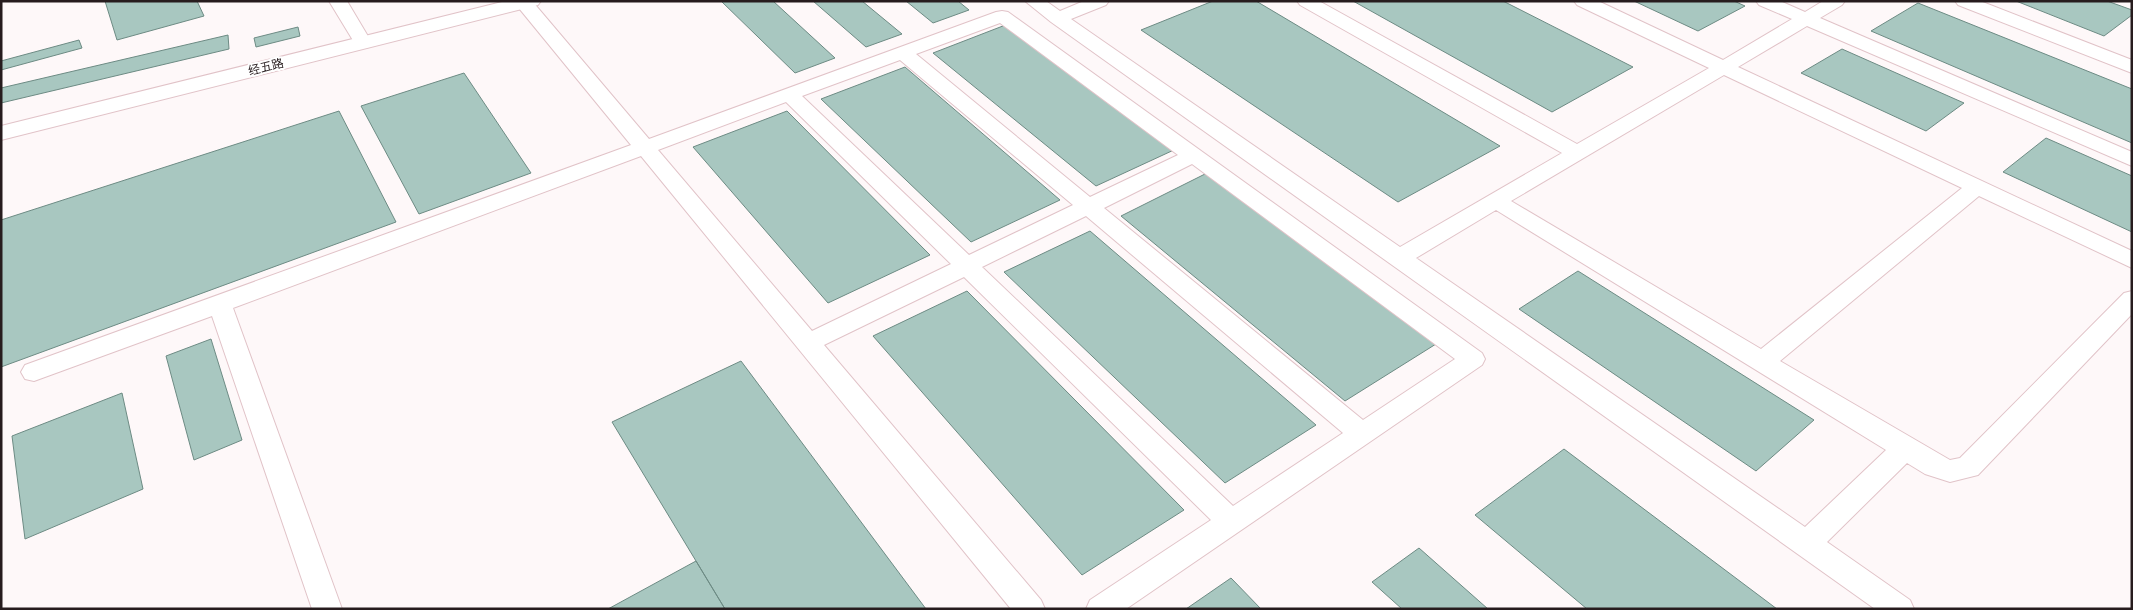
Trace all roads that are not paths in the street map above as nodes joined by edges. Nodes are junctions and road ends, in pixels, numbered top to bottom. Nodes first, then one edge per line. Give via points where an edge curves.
1 (338, 1) edge
2 (1034, 1) edge
3 (1100, 1) edge
4 (1306, 1) edge
5 (1583, 1) edge
6 (1765, 1) edge
7 (1836, 1) edge
8 (1964, 1) edge
9 (528, 2) edge
10 (1057, 18) junction
11 (1806, 19) junction
12 (364, 43) junction
13 (902, 52) junction
14 (1723, 67) junction
15 (2132, 67) edge
16 (789, 94) junction
17 (1, 133) edge
18 (644, 147) junction
19 (1577, 153) junction
20 (1194, 155) junction
21 (2132, 160) edge
22 (1977, 187) junction
23 (1496, 201) junction
24 (1088, 206) junction
25 (1398, 258) junction
26 (2132, 260) edge
27 (967, 265) junction
28 (2132, 298) edge
29 (220, 304) junction
30 (808, 343) junction
31 (1762, 362) junction
32 (34, 372) dead end
33 (1362, 434) junction
34 (1905, 448) junction
35 (1231, 522) junction
36 (1806, 544) junction
37 (327, 609) edge
38 (1030, 609) edge
39 (1101, 609) edge
40 (1898, 609) edge

1 - 12 lane
2 - 10 lane
3 - 10 lane
4 - 19 lane
5 - 14 lane
6 - 11 lane
7 - 11 lane
8 - 15 lane
9 - 12 street, 经五路
9 - 18 lane
10 - 25 lane
11 - 14 lane
11 - 21 lane
12 - 17 street, 经五路
13 - 16 lane
13 - 20 lane via 1002,16
13 - 24 lane
14 - 19 lane
14 - 22 lane
16 - 18 lane
16 - 27 lane
18 - 29 lane
18 - 30 lane
19 - 23 lane
20 - 24 lane
20 - 33 lane via 1473,359
22 - 26 lane
22 - 31 lane
23 - 25 lane
23 - 31 lane
24 - 27 lane
24 - 33 lane
25 - 36 lane
27 - 30 lane
27 - 35 lane
28 - 34 lane via 1968,467 1950,471
29 - 32 lane
29 - 37 lane
30 - 38 lane
31 - 34 lane
33 - 35 lane
34 - 36 lane
35 - 39 lane
36 - 40 lane

